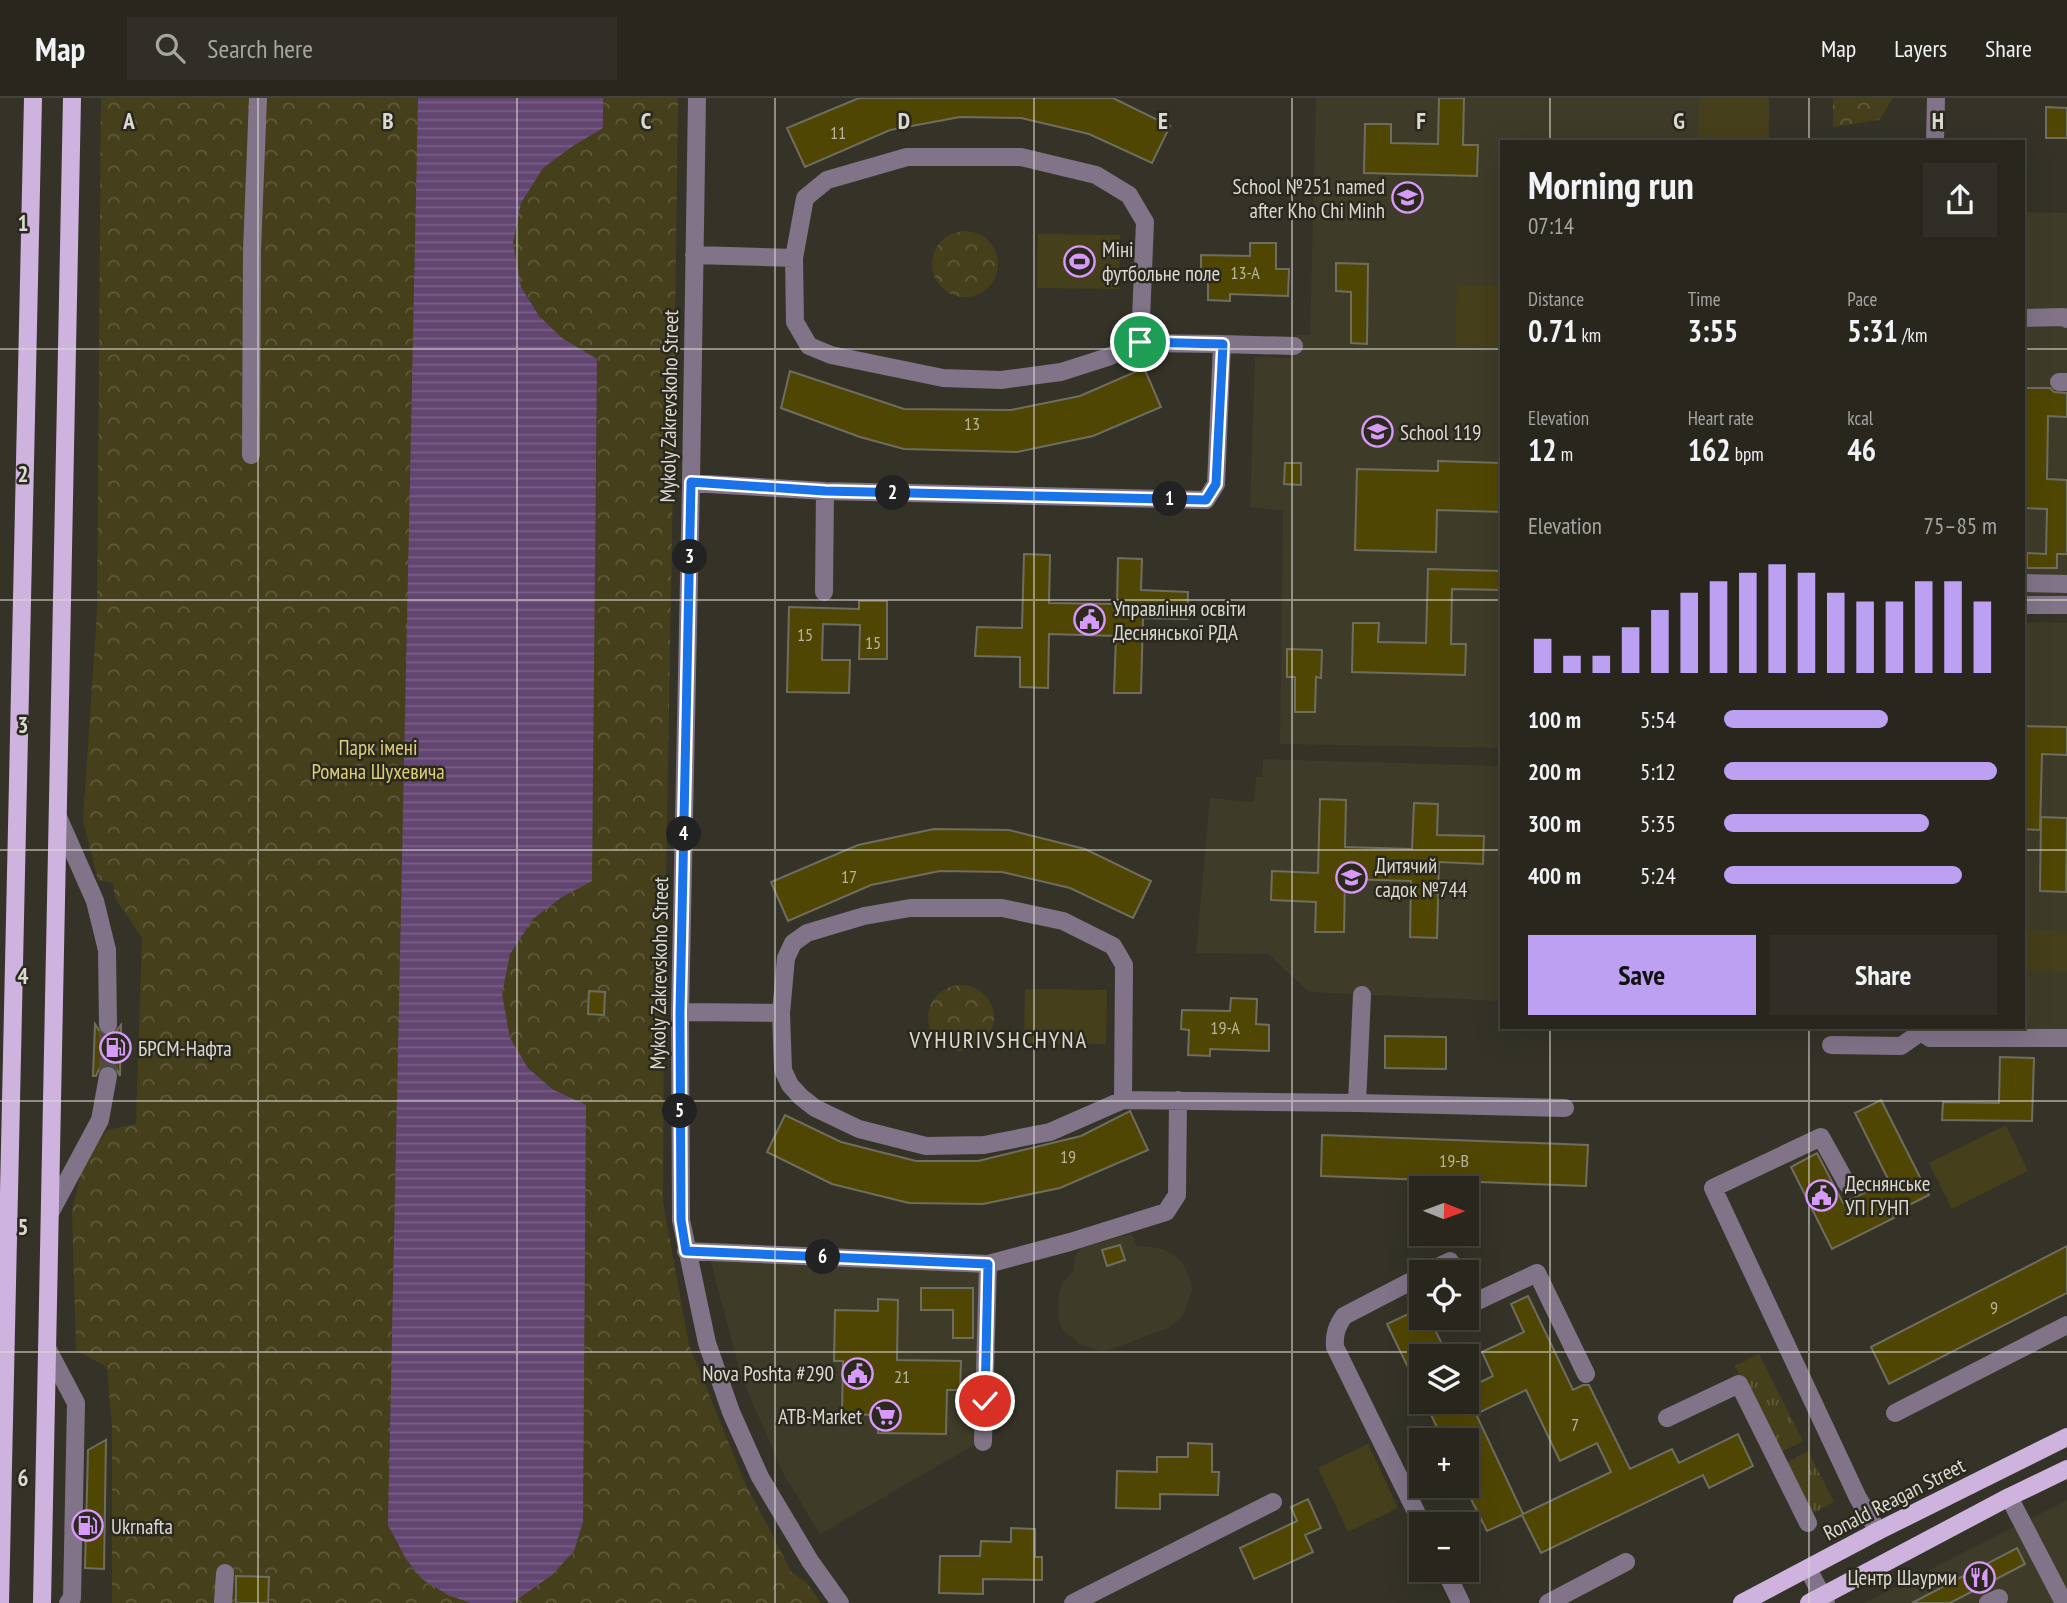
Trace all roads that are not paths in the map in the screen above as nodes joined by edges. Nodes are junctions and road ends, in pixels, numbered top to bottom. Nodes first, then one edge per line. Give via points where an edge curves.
1 (33, 98) edge
2 (72, 98) edge
3 (258, 98) edge
4 (697, 98) edge
5 (1936, 98) edge
6 (1935, 140) edge
7 (694, 254) junction
8 (794, 258) junction
9 (2025, 318) edge
10 (2067, 319) edge
11 (1140, 342) junction
12 (1223, 344) junction
13 (1294, 346) dead end
14 (251, 455) dead end
15 (691, 482) junction
16 (825, 491) junction
17 (2025, 583) edge
18 (2067, 584) edge
19 (824, 592) dead end
20 (2025, 605) edge
21 (2067, 605) edge
22 (58, 817) junction
23 (1362, 995) dead end
24 (680, 1012) junction
25 (780, 1013) junction
26 (108, 1025) tunnel mouth
27 (1920, 1030) edge
28 (2067, 1038) edge
29 (1831, 1045) dead end
30 (108, 1076) tunnel mouth
31 (1123, 1100) junction
32 (1178, 1100) junction
33 (1357, 1102) junction
34 (1565, 1108) dead end
35 (1847, 1184) dead end
36 (50, 1213) junction
37 (686, 1251) junction
38 (988, 1264) junction
39 (1409, 1282) edge
40 (1479, 1300) edge
41 (2067, 1325) edge
42 (47, 1348) junction
43 (1586, 1374) dead end
44 (1895, 1413) dead end
45 (1667, 1418) dead end
46 (2067, 1437) edge
47 (983, 1442) dead end
48 (2067, 1469) edge
49 (2009, 1497) junction
50 (1273, 1502) dead end
51 (1416, 1512) edge
52 (1808, 1523) dead end
53 (1878, 1531) junction
54 (1626, 1562) dead end
55 (1808, 1569) junction
56 (225, 1573) dead end
57 (0, 1577) edge
58 (1451, 1582) edge
59 (1819, 1601) edge
60 (0, 1603) edge
61 (41, 1603) edge
62 (68, 1603) edge
63 (223, 1603) edge
64 (840, 1603) edge
65 (1073, 1603) edge
66 (1461, 1603) edge
67 (1548, 1603) edge
68 (1742, 1603) edge
69 (2064, 1603) edge

1 - 57 main road
2 - 22 main road
3 - 14 street
4 - 7 street, Mykoly Zakrevskoho Street
5 - 6 street
7 - 8 street
7 - 15 street, Mykoly Zakrevskoho Street
8 - 11 street via 795,322 808,346 831,355 943,378 1001,380 1061,372
8 - 11 street via 805,198 827,180 907,157 1021,157 1096,175 1129,195 1145,222
9 - 10 street
11 - 12 street
12 - 13 street
12 - 16 street via 1216,484 1206,500
15 - 16 street
15 - 24 street, Mykoly Zakrevskoho Street
16 - 19 street
17 - 18 street
20 - 21 street
22 - 26 street via 95,901 107,950
22 - 36 main road
23 - 33 street
24 - 25 street
24 - 37 street, Mykoly Zakrevskoho Street via 681,1220
25 - 31 street via 783,1070 801,1097 859,1129 926,1146 984,1145 1050,1132
25 - 31 street via 786,958 793,943 807,933 910,908 1002,908 1063,921 1113,946 1124,965
27 - 28 street via 1930,1038
27 - 29 street via 1901,1046
30 - 36 street via 100,1120
31 - 32 street
32 - 33 street
32 - 38 street via 1177,1195 1166,1212
33 - 34 street
35 - 53 street via 1821,1137 1713,1188 1858,1498
36 - 42 main road
37 - 38 street
37 - 64 street, Mykoly Zakrevskoho Street via 707,1343 731,1412 760,1477
38 - 47 street
39 - 51 street via 1344,1316 1334,1337
40 - 43 street via 1537,1273
41 - 44 street
42 - 61 main road
42 - 62 street via 76,1403 72,1598
45 - 52 street via 1739,1384
46 - 53 main road, Ronald Reagan Street
48 - 49 main road
49 - 59 main road
49 - 69 street
50 - 65 street
53 - 55 main road, Ronald Reagan Street
54 - 67 street
55 - 59 street
55 - 68 main road, Ronald Reagan Street
56 - 63 street
57 - 60 main road
58 - 66 street

